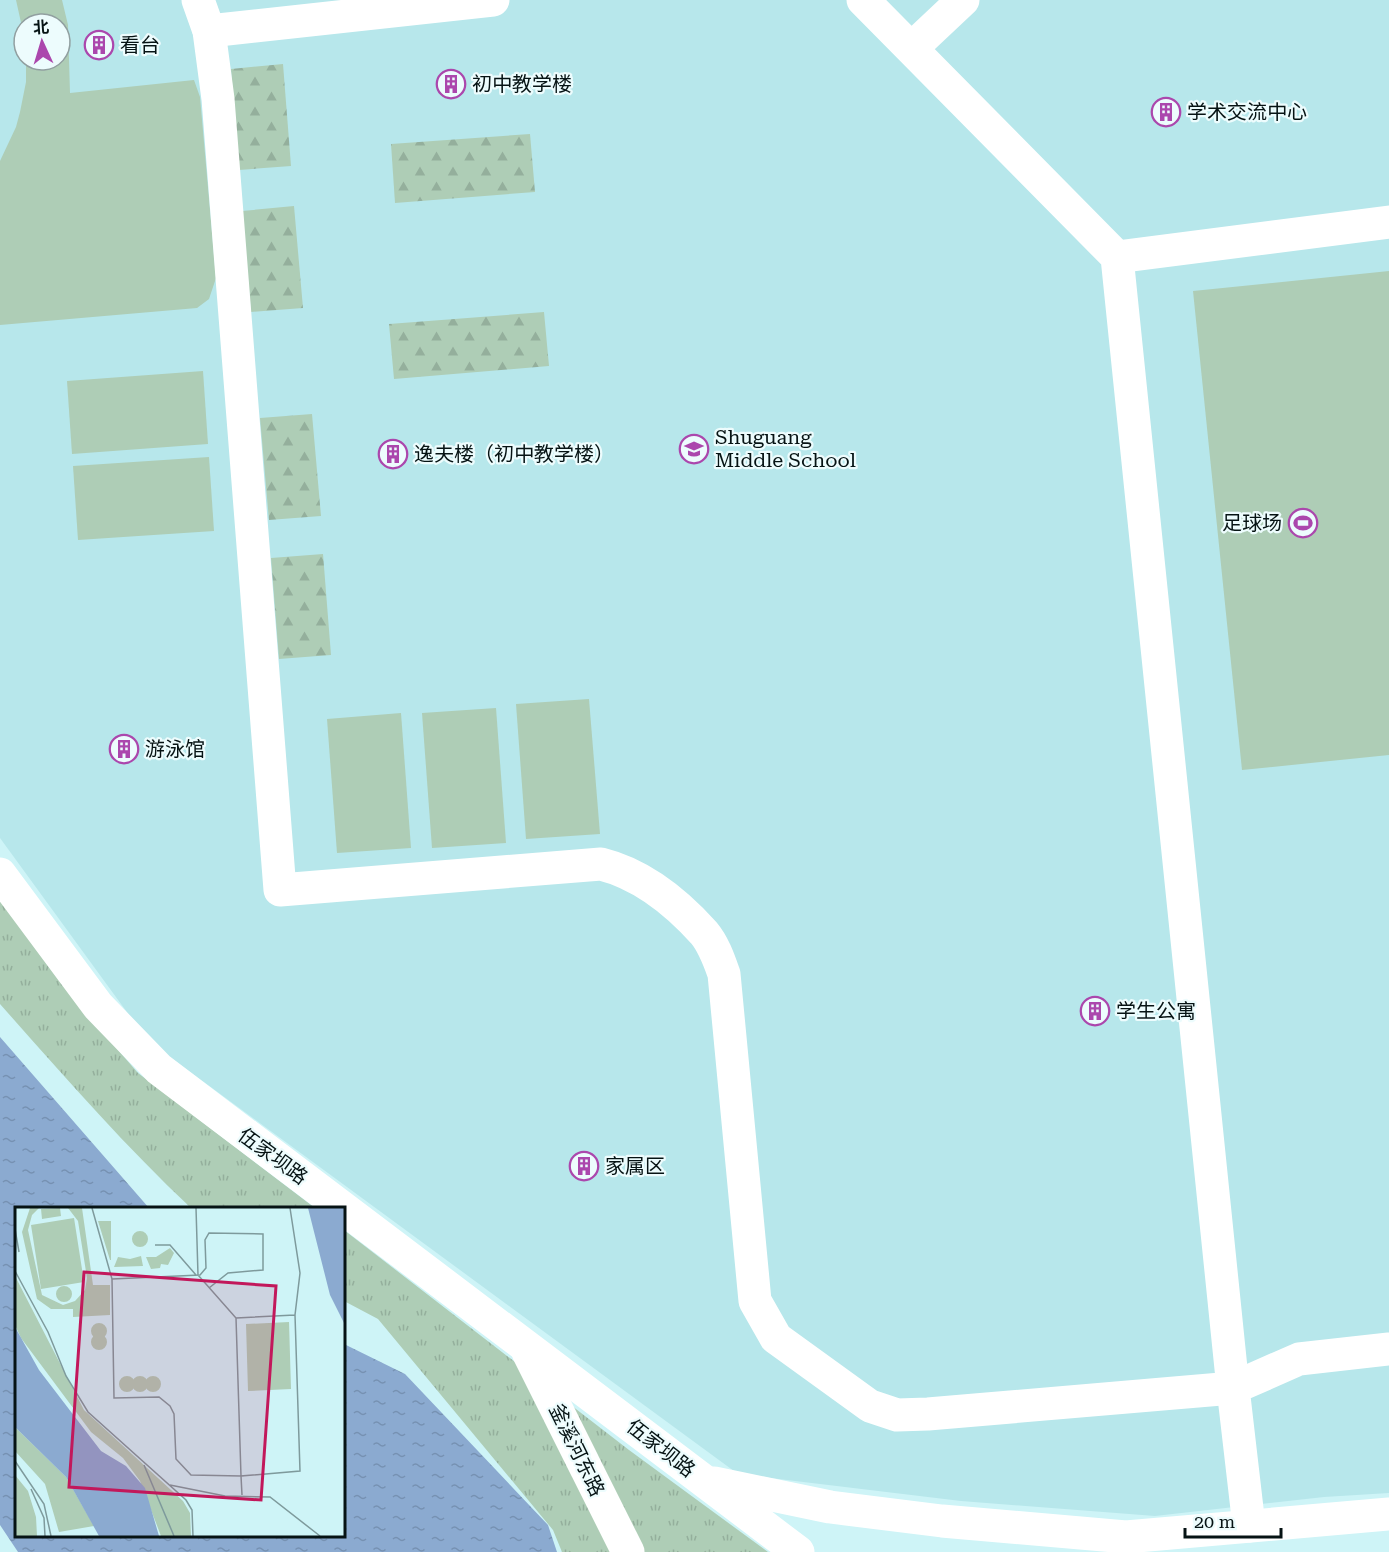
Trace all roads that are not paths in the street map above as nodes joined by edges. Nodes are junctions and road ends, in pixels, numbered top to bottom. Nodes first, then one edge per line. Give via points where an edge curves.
1 (198, 0) edge
2 (493, 0) edge
3 (863, 0) edge
4 (963, 0) edge
5 (209, 31) junction
6 (912, 48) junction
7 (1389, 222) edge
8 (1117, 257) junction
9 (0, 874) edge
10 (341, 1207) edge
11 (345, 1210) edge
12 (526, 1347) junction
13 (1389, 1349) edge
14 (1233, 1388) junction
15 (704, 1480) junction
16 (1389, 1514) edge
17 (1249, 1526) junction
18 (628, 1552) edge
19 (798, 1552) edge

1 - 5 street
2 - 5 street
3 - 6 street
4 - 6 street
5 - 14 street via 222,146 280,890 602,864 625,870 644,881 687,918 705,934 724,975 755,1302 776,1338 870,1406 897,1415 928,1414
6 - 8 street
7 - 8 street
8 - 14 street
9 - 10 street, 伍家坝路 via 98,1006 159,1069
11 - 12 street, 伍家坝路
12 - 15 street, 伍家坝路
12 - 18 street, 釜溪河东路
13 - 14 street via 1299,1359
14 - 17 street
15 - 17 street via 830,1508 1126,1537
15 - 19 street, 伍家坝路
16 - 17 street

